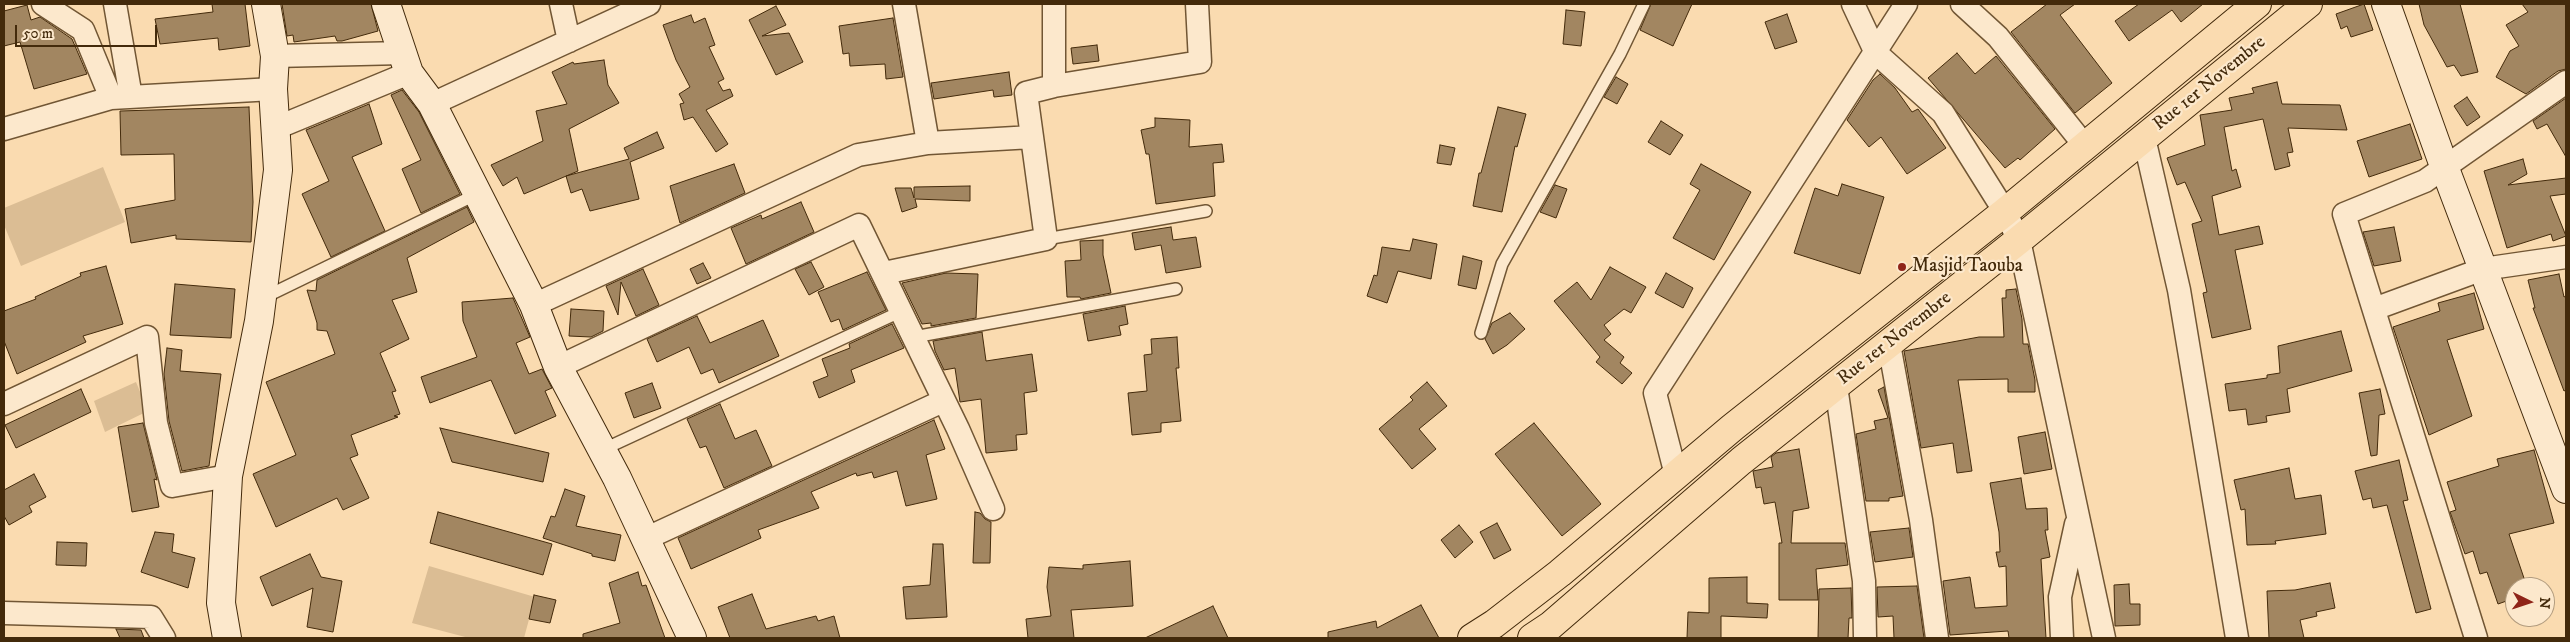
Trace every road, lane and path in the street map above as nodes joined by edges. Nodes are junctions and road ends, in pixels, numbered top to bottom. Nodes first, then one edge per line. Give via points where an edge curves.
1 (43, 4) edge
2 (116, 4) edge
3 (266, 4) edge
4 (386, 4) edge
5 (561, 4) edge
6 (649, 4) edge
7 (904, 4) edge
8 (1054, 4) edge
9 (1197, 4) edge
10 (1644, 4) edge
11 (1853, 4) edge
12 (1906, 4) edge
13 (1962, 4) edge
14 (2257, 4) edge
15 (2308, 4) edge
16 (2386, 4) edge
17 (569, 41) junction
18 (1876, 53) junction
19 (275, 56) junction
20 (406, 63) junction
21 (2566, 82) edge
22 (1054, 86) junction
23 (273, 89) junction
24 (121, 98) junction
25 (432, 104) junction
26 (276, 128) junction
27 (4, 129) edge
28 (1032, 137) junction
29 (2144, 138) junction
30 (928, 143) junction
31 (2085, 146) junction
32 (2444, 166) junction
33 (477, 194) junction
34 (1206, 211) dead end
35 (2005, 212) junction
36 (1046, 239) junction
37 (2019, 240) junction
38 (2566, 257) edge
39 (2483, 268) junction
40 (884, 273) junction
41 (1176, 289) dead end
42 (262, 299) junction
43 (534, 305) junction
44 (2374, 309) junction
45 (902, 311) junction
46 (1481, 333) dead end
47 (914, 337) junction
48 (1889, 344) junction
49 (558, 367) junction
50 (1836, 386) junction
51 (943, 401) junction
52 (4, 404) edge
53 (602, 450) junction
54 (1676, 475) junction
55 (228, 476) junction
56 (2566, 489) edge
57 (993, 509) dead end
58 (2078, 515) junction
59 (645, 539) junction
60 (4, 613) edge
61 (164, 638) edge
62 (227, 638) edge
63 (692, 638) edge
64 (1472, 638) edge
65 (1532, 638) edge
66 (1865, 638) edge
67 (1937, 638) edge
68 (2062, 638) edge
69 (2104, 638) edge
70 (2237, 638) edge
71 (2476, 638) edge

1 - 24 street via 83,30
2 - 24 street
3 - 19 street
4 - 20 street
5 - 17 street
6 - 17 street
7 - 30 street
8 - 22 street
9 - 22 street via 1200,62
10 - 46 lane via 1620,54 1502,264
11 - 18 street
12 - 18 street
13 - 31 street via 1998,38
14 - 31 main road
15 - 29 main road, Rue 1er Novembre
16 - 32 street
17 - 25 street
18 - 35 street via 1942,113
18 - 54 street via 1655,393
19 - 20 street
19 - 23 street
20 - 25 street
20 - 26 street
21 - 32 street
22 - 28 street via 1026,94
23 - 24 street
23 - 26 street
24 - 27 street
25 - 33 street
26 - 42 street via 278,170
28 - 30 street
28 - 36 street
29 - 37 main road, Rue 1er Novembre
29 - 70 street via 2179,290
30 - 43 street via 858,155
31 - 35 main road
32 - 39 street
32 - 44 street via 2425,181 2344,214
33 - 42 lane
33 - 43 street
34 - 36 lane
35 - 37 street
35 - 54 main road
36 - 40 street
37 - 48 main road, Rue 1er Novembre
37 - 58 street
38 - 39 street
39 - 44 street
39 - 56 street
40 - 45 street
40 - 49 street via 859,225
41 - 47 lane
42 - 55 street
43 - 49 street
44 - 71 street
45 - 47 street
45 - 53 lane
47 - 51 street
48 - 50 main road, Rue 1er Novembre
48 - 67 street via 1921,520
49 - 53 street
50 - 65 main road, Rue 1er Novembre via 1688,505 1550,626
50 - 66 street via 1864,581
51 - 57 street
51 - 59 street
52 - 55 street via 147,338 156,423 172,486
53 - 59 street
54 - 64 main road via 1560,573
55 - 62 street via 221,603
58 - 68 street via 2060,597
58 - 69 street
59 - 63 street
60 - 61 street via 150,617

